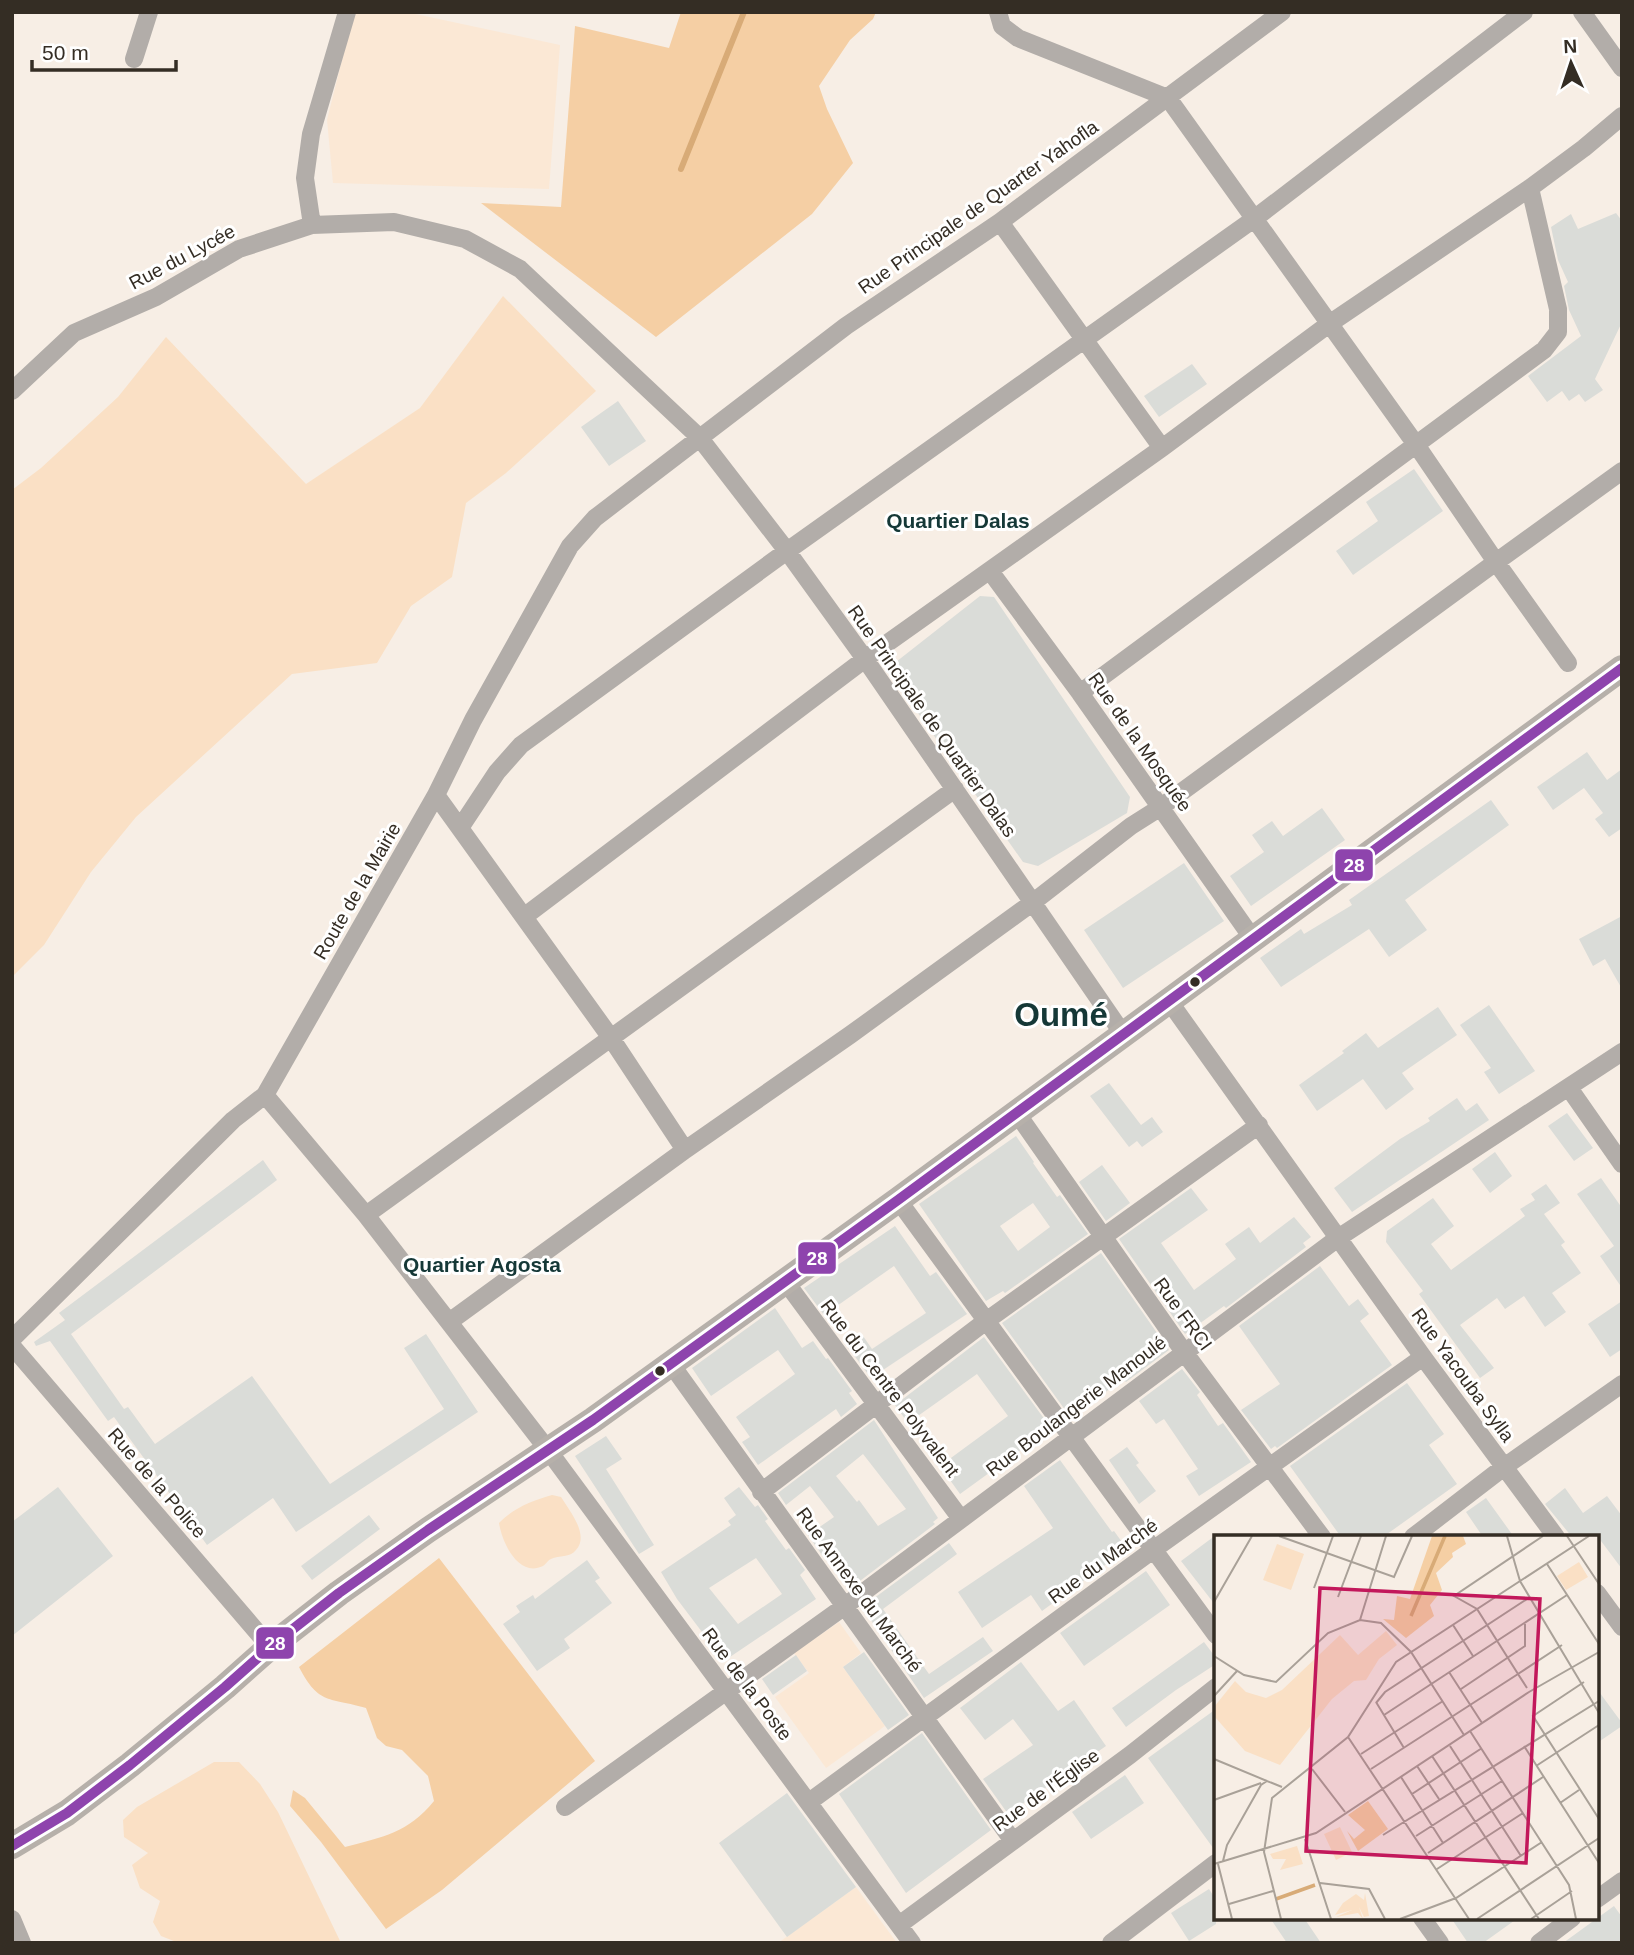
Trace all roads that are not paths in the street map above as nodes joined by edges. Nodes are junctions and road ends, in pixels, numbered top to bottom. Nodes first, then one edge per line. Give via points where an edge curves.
1 (149, 12) edge
2 (347, 12) edge
3 (998, 12) edge
4 (1282, 12) edge
5 (1524, 12) edge
6 (1581, 12) edge
7 (134, 58) dead end
8 (1622, 68) edge
9 (1168, 97) junction
10 (1622, 116) edge
11 (1530, 188) junction
12 (1254, 219) junction
13 (1000, 222) junction
14 (312, 225) junction
15 (1329, 324) junction
16 (1085, 340) junction
17 (12, 391) edge
18 (699, 438) junction
19 (1417, 446) junction
20 (1162, 448) junction
21 (1622, 471) edge
22 (787, 551) junction
23 (1496, 562) junction
24 (990, 571) junction
25 (865, 659) junction
26 (1568, 663) dead end
27 (1622, 668) edge
28 (1080, 693) junction
29 (955, 789) junction
30 (436, 795) junction
31 (1161, 807) junction
32 (460, 828) junction
33 (1032, 903) junction
34 (525, 916) junction
35 (1253, 939) junction
36 (1169, 1001) junction
37 (1123, 1034) junction
38 (611, 1038) junction
39 (1622, 1052) edge
40 (1569, 1088) junction
41 (265, 1095) junction
42 (1016, 1112) junction
43 (1259, 1125) junction
44 (685, 1150) junction
45 (1622, 1164) edge
46 (898, 1200) junction
47 (366, 1215) junction
48 (1103, 1237) junction
49 (1338, 1238) junction
50 (785, 1281) junction
51 (986, 1321) junction
52 (449, 1322) junction
53 (12, 1339) edge
54 (12, 1346) edge
55 (1184, 1352) junction
56 (1423, 1357) junction
57 (671, 1364) junction
58 (1622, 1384) edge
59 (877, 1404) junction
60 (1070, 1437) junction
61 (548, 1450) junction
62 (1270, 1467) junction
63 (1504, 1467) junction
64 (761, 1492) junction
65 (961, 1519) junction
66 (1321, 1535) edge
67 (1416, 1535) edge
68 (1555, 1535) edge
69 (1153, 1550) junction
70 (1599, 1596) edge
71 (845, 1606) junction
72 (1622, 1627) edge
73 (1214, 1632) edge
74 (270, 1647) junction
75 (1214, 1689) edge
76 (726, 1691) junction
77 (925, 1718) junction
78 (809, 1802) junction
79 (565, 1807) dead end
80 (1013, 1841) junction
81 (12, 1846) edge
82 (1214, 1865) edge
83 (1622, 1881) edge
84 (1599, 1898) edge
85 (12, 1919) edge
86 (1423, 1920) edge
87 (1569, 1920) edge
88 (900, 1925) junction
89 (22, 1943) edge
90 (912, 1943) edge
91 (1111, 1943) edge
92 (1440, 1943) edge
93 (1539, 1943) edge

1 - 7 street
2 - 14 street via 311,134 305,178
3 - 9 street via 1002,26 1018,38
4 - 9 street, Rue Principale de Quarter Yahofla
5 - 12 street
6 - 8 street
9 - 12 street
9 - 13 street, Rue Principale de Quarter Yahofla
10 - 11 street
11 - 15 street
11 - 19 street via 1558,309 1558,332 1544,350
12 - 15 street
12 - 16 street
13 - 16 street
13 - 18 street, Rue Principale de Quarter Yahofla via 846,326
14 - 17 street, Rue du Lycée via 239,249 156,297 74,333
14 - 18 street, Rue du Lycée via 394,222 465,239 520,269
15 - 19 street
15 - 20 street
16 - 20 street
16 - 22 street
18 - 22 street, Rue Principale de Quartier Dalas
18 - 30 street, Route de la Mairie via 595,518 570,546
19 - 23 street
19 - 28 street
20 - 24 street
21 - 23 street
22 - 25 street, Rue Principale de Quartier Dalas
22 - 32 street via 521,745
23 - 26 street
23 - 31 street
24 - 25 street
24 - 28 street, Rue de la Mosquée
25 - 29 street, Rue Principale de Quartier Dalas
25 - 34 street
27 - 35 main road
28 - 31 street, Rue de la Mosquée
29 - 33 street, Rue Principale de Quartier Dalas
29 - 38 street
30 - 32 street
30 - 41 street, Route de la Mairie
31 - 33 street
31 - 35 street, Rue de la Mosquée
32 - 34 street
33 - 37 street, Rue Principale de Quartier Dalas
33 - 44 street
34 - 38 street
35 - 36 main road
36 - 37 main road
36 - 43 street, Rue Yacouba Sylla
37 - 42 main road
38 - 44 street
38 - 47 street
39 - 40 street, Rue Boulangerie Manoulé
40 - 45 street
40 - 49 street, Rue Boulangerie Manoulé
41 - 47 street, Rue de la Poste
41 - 53 street, Route de la Mairie via 233,1120
42 - 46 main road
42 - 48 street, Rue FRCI
43 - 48 street
43 - 49 street, Rue Yacouba Sylla
44 - 52 street
46 - 50 main road
46 - 51 street
47 - 52 street, Rue de la Poste
48 - 51 street
48 - 55 street, Rue FRCI
49 - 55 street, Rue Boulangerie Manoulé
49 - 56 street, Rue Yacouba Sylla
50 - 57 main road
50 - 59 street, Rue du Centre Polyvalent
51 - 59 street
51 - 60 street
52 - 61 street, Rue de la Poste
54 - 74 street, Rue de la Police
55 - 60 street, Rue Boulangerie Manoulé
55 - 62 street, Rue FRCI
56 - 62 street, Rue du Marché
56 - 63 street, Rue Yacouba Sylla
57 - 61 main road
57 - 64 street, Rue Annexe du Marché
58 - 63 street
59 - 64 street
59 - 65 street, Rue du Centre Polyvalent
60 - 65 street, Rue Boulangerie Manoulé
60 - 69 street
61 - 74 main road via 395,1553
61 - 76 street, Rue de la Poste
62 - 66 street, Rue FRCI
62 - 69 street, Rue du Marché
63 - 67 street
63 - 68 street, Rue Yacouba Sylla
64 - 71 street, Rue Annexe du Marché
65 - 71 street, Rue Boulangerie Manoulé
69 - 73 street
69 - 77 street, Rue du Marché
70 - 72 street
71 - 76 street, Rue Boulangerie Manoulé
71 - 77 street, Rue Annexe du Marché
74 - 81 main road via 130,1765 67,1813
75 - 80 street, Rue de l'Église
76 - 78 street, Rue de la Poste
76 - 79 street, Rue Boulangerie Manoulé
77 - 78 street, Rue du Marché
77 - 80 street, Rue Annexe du Marché
78 - 88 street, Rue de la Poste
80 - 88 street, Rue de l'Église
82 - 91 street
83 - 84 street
85 - 89 street
86 - 92 street
87 - 93 street
88 - 90 street, Rue de la Poste

